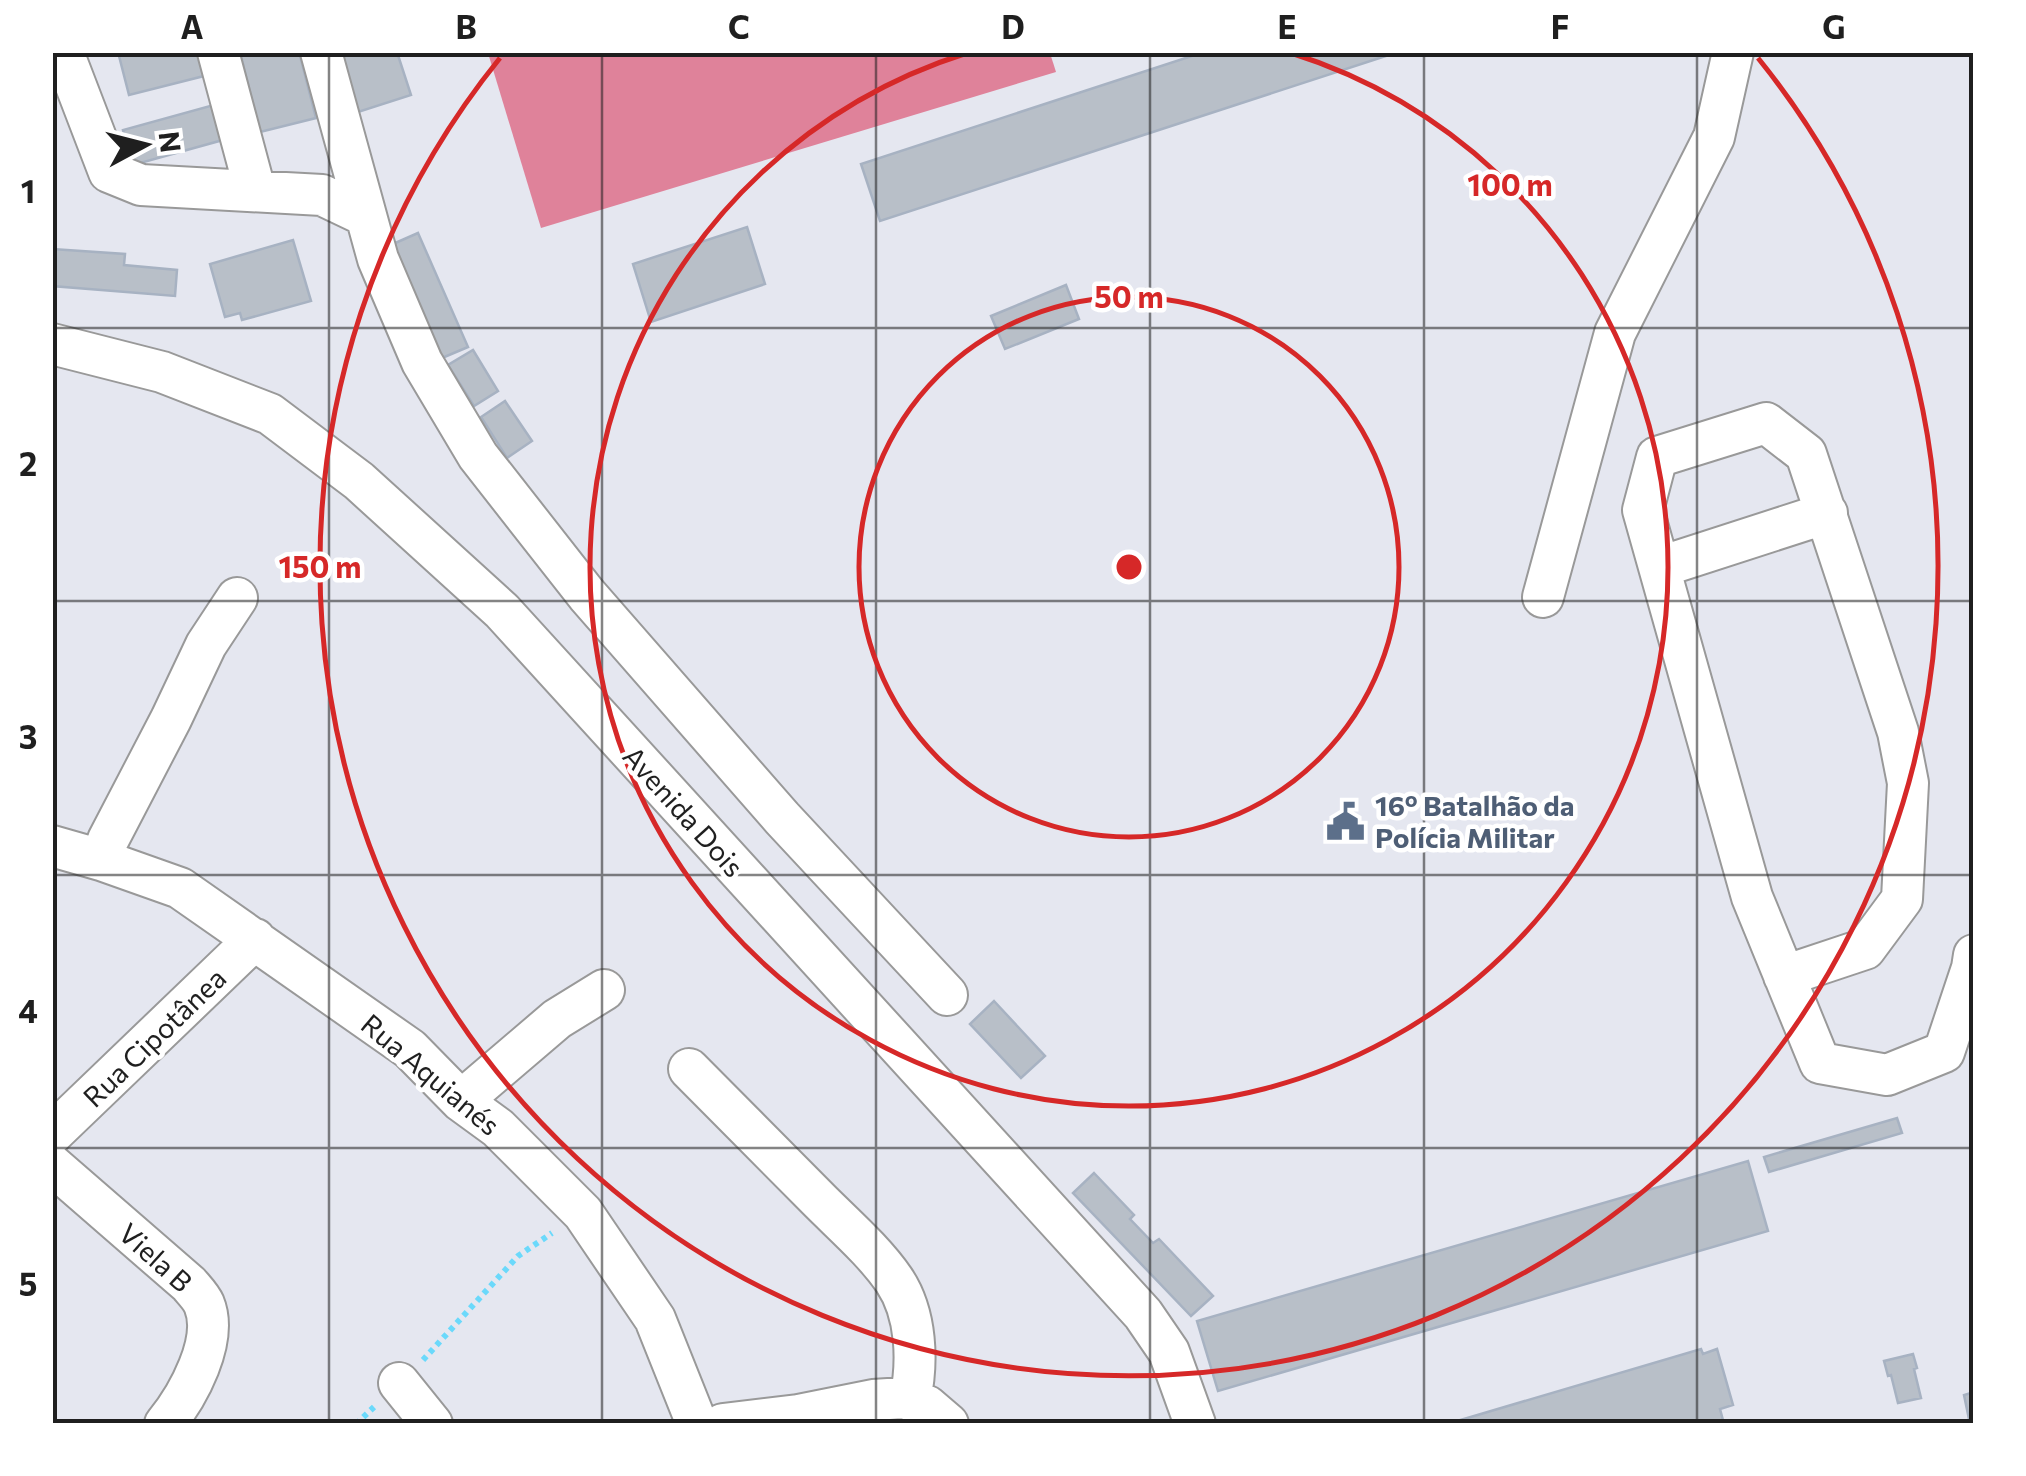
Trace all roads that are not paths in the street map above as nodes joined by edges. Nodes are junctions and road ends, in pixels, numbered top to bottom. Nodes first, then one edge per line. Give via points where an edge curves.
1 (63, 52) edge
2 (218, 52) edge
3 (321, 52) edge
4 (1732, 52) edge
5 (255, 190) junction
6 (366, 216) junction
7 (52, 344) edge
8 (1827, 513) junction
9 (1660, 567) junction
10 (1543, 597) dead end
11 (237, 598) dead end
12 (52, 846) edge
13 (101, 860) junction
14 (255, 939) junction
15 (1974, 955) edge
16 (1784, 976) junction
17 (604, 990) dead end
18 (947, 995) dead end
19 (689, 1069) dead end
20 (461, 1101) junction
21 (52, 1134) edge
22 (52, 1165) edge
23 (399, 1383) road end
24 (910, 1400) junction
25 (165, 1424) edge
26 (432, 1424) edge
27 (697, 1424) edge
28 (722, 1424) edge
29 (948, 1424) edge
30 (1196, 1424) edge

1 - 5 street via 109,172 141,185
2 - 5 street
3 - 6 street
4 - 10 street via 1714,137 1615,333
5 - 6 street via 322,195
6 - 18 street via 422,362 478,456 587,595
7 - 30 street, Avenida Dois via 162,372 270,414 359,481 502,612 1144,1314 1169,1352
8 - 9 street
8 - 9 street via 1806,454 1766,424 1657,457 1644,510
8 - 16 street via 1898,732 1908,783 1902,900 1865,949
9 - 16 street via 1752,897
11 - 13 street via 206,645
12 - 13 street, Rua Aquianés
13 - 14 street, Rua Aquianés via 180,888
14 - 20 street, Rua Aquianés via 410,1049
14 - 21 street, Rua Cipotânea
15 - 16 street via 1944,1052 1888,1075 1820,1063
17 - 20 street via 557,1018
19 - 24 street via 895,1281 914,1338
20 - 27 street, Rua Aquianés via 498,1128 583,1214 654,1319
22 - 25 street, Viela B via 204,1302 203,1357
23 - 26 street
24 - 28 street
24 - 29 street

